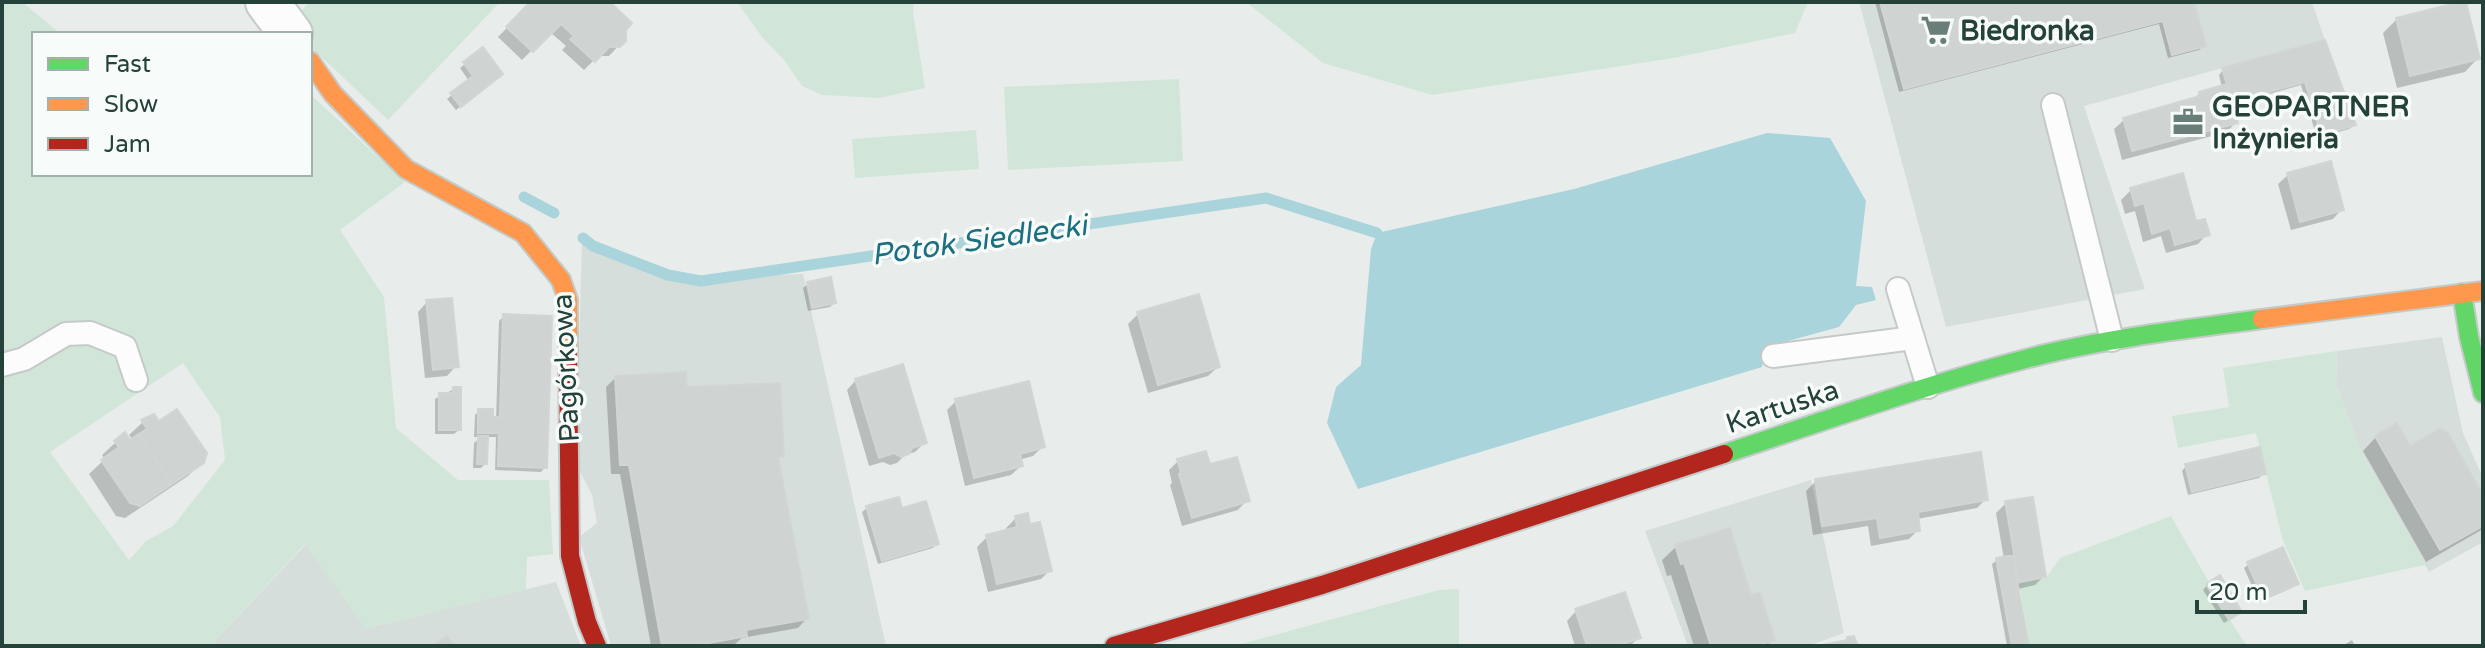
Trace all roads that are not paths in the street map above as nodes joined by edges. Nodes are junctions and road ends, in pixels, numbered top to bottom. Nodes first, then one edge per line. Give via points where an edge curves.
1 (267, 2) edge
2 (290, 32) edge
3 (312, 64) edge
4 (2053, 105) dead end
5 (1898, 289) dead end
6 (2483, 291) edge
7 (2462, 293) junction
8 (1913, 338) junction
9 (2112, 340) junction
10 (1773, 356) dead end
11 (2, 365) edge
12 (136, 380) dead end
13 (1928, 387) junction
14 (2483, 393) edge
15 (597, 646) edge
16 (1114, 646) edge

1 - 2 street
3 - 15 street, Pagórkowa via 343,105 406,169 523,233 561,280 568,300 570,556
4 - 9 lane
5 - 8 lane
6 - 7 street, Kartuska
7 - 9 street, Kartuska
7 - 14 street
8 - 10 lane
8 - 13 lane
9 - 13 street, Kartuska
11 - 12 lane via 24,359 66,334 90,333 125,347
13 - 16 street, Kartuska via 1322,585

